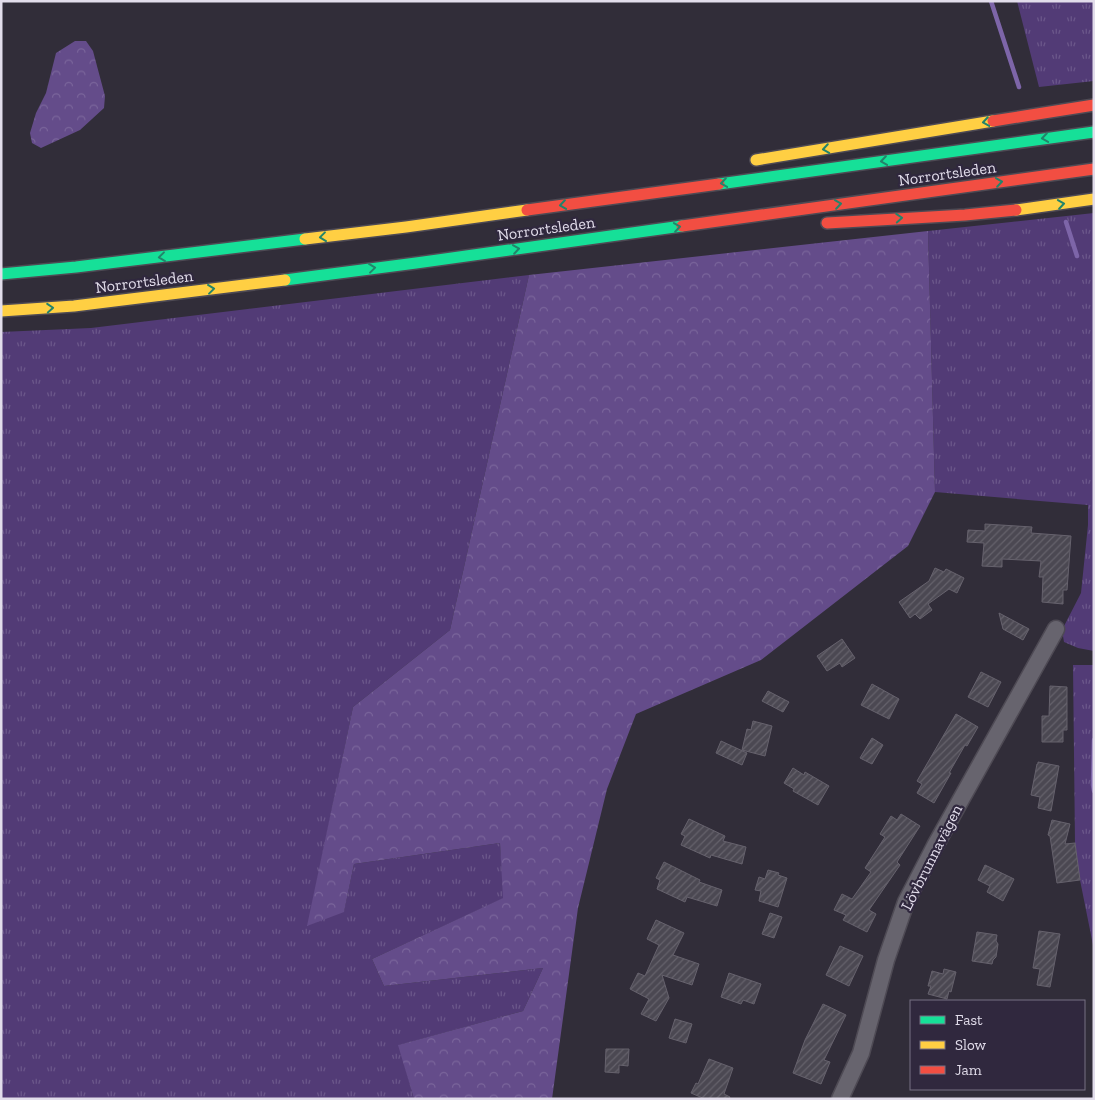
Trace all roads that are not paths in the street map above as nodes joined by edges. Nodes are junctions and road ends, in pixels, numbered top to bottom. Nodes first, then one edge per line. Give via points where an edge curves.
1 (1094, 104) edge
2 (1094, 132) edge
3 (746, 162) dead end
4 (1094, 169) edge
5 (1094, 199) edge
6 (521, 200) dead end
7 (813, 224) dead end
8 (406, 227) junction
9 (518, 260) dead end
10 (416, 263) junction
11 (1, 274) edge
12 (1, 311) edge
13 (1056, 629) dead end
14 (840, 1099) edge

1 -> 3 highway
2 -> 8 highway, Norrortsleden
10 -> 4 highway, Norrortsleden
7 -> 5 highway via 983,214
6 - 8 highway
8 -> 11 highway, Norrortsleden via 76,268
9 - 10 highway
12 -> 10 highway, Norrortsleden via 74,306
13 - 14 street, Lövbrunnavägen via 906,902 886,960 861,1053

